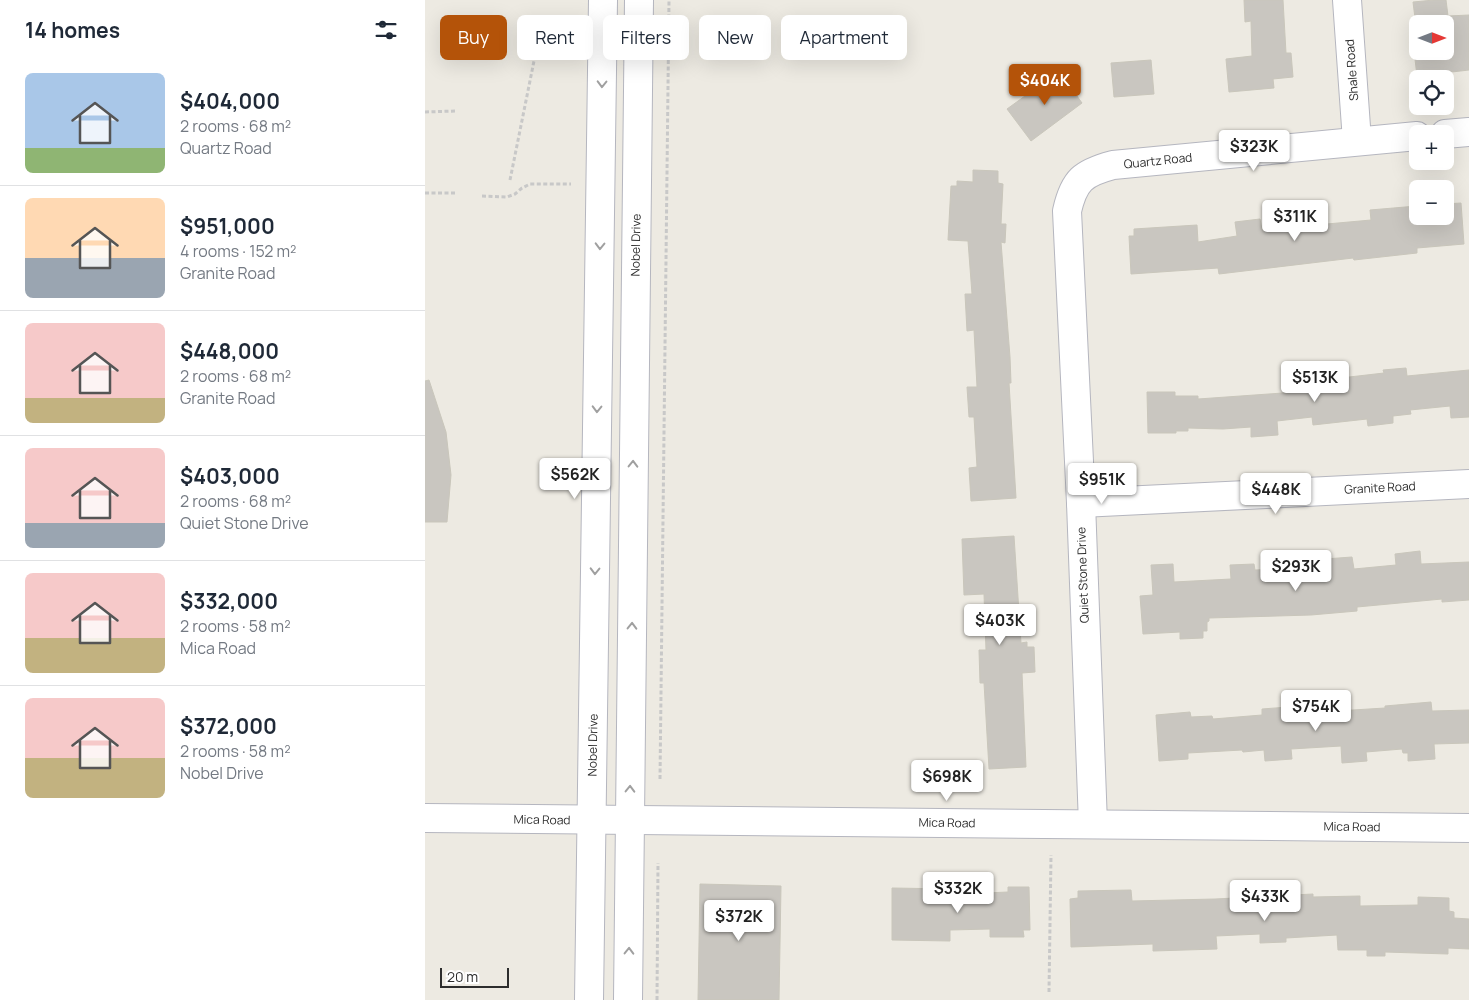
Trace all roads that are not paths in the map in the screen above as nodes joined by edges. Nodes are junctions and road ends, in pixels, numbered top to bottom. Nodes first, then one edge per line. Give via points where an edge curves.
1 (603, 0) edge
2 (639, 0) edge
3 (1347, 0) edge
4 (1469, 132) edge
5 (1454, 133) edge
6 (1409, 137) edge
7 (1357, 141) junction
8 (1081, 179) joint
9 (1469, 484) edge
10 (596, 490) junction
11 (633, 490) junction
12 (1081, 503) junction
13 (425, 818) edge
14 (591, 821) junction
15 (630, 821) junction
16 (1093, 824) junction
17 (1469, 828) edge
18 (589, 1000) edge
19 (628, 1000) edge

1 -> 10 street, Nobel Drive
11 -> 2 street, Nobel Drive
3 - 7 street, Shale Road
4 - 5 street
6 - 7 street, Quartz Road
7 - 8 street, Quartz Road via 1113,165 1095,170
8 - 12 street, Quiet Stone Drive via 1070,194 1067,211
9 - 12 street, Granite Road
10 - 11 street
10 -> 14 street, Nobel Drive
15 -> 11 street, Nobel Drive
12 - 16 street, Quiet Stone Drive
13 - 14 street, Mica Road
14 - 15 street, Mica Road
14 - 18 street, Nobel Drive
15 - 16 street, Mica Road
19 -> 15 street, Nobel Drive
16 - 17 street, Mica Road

